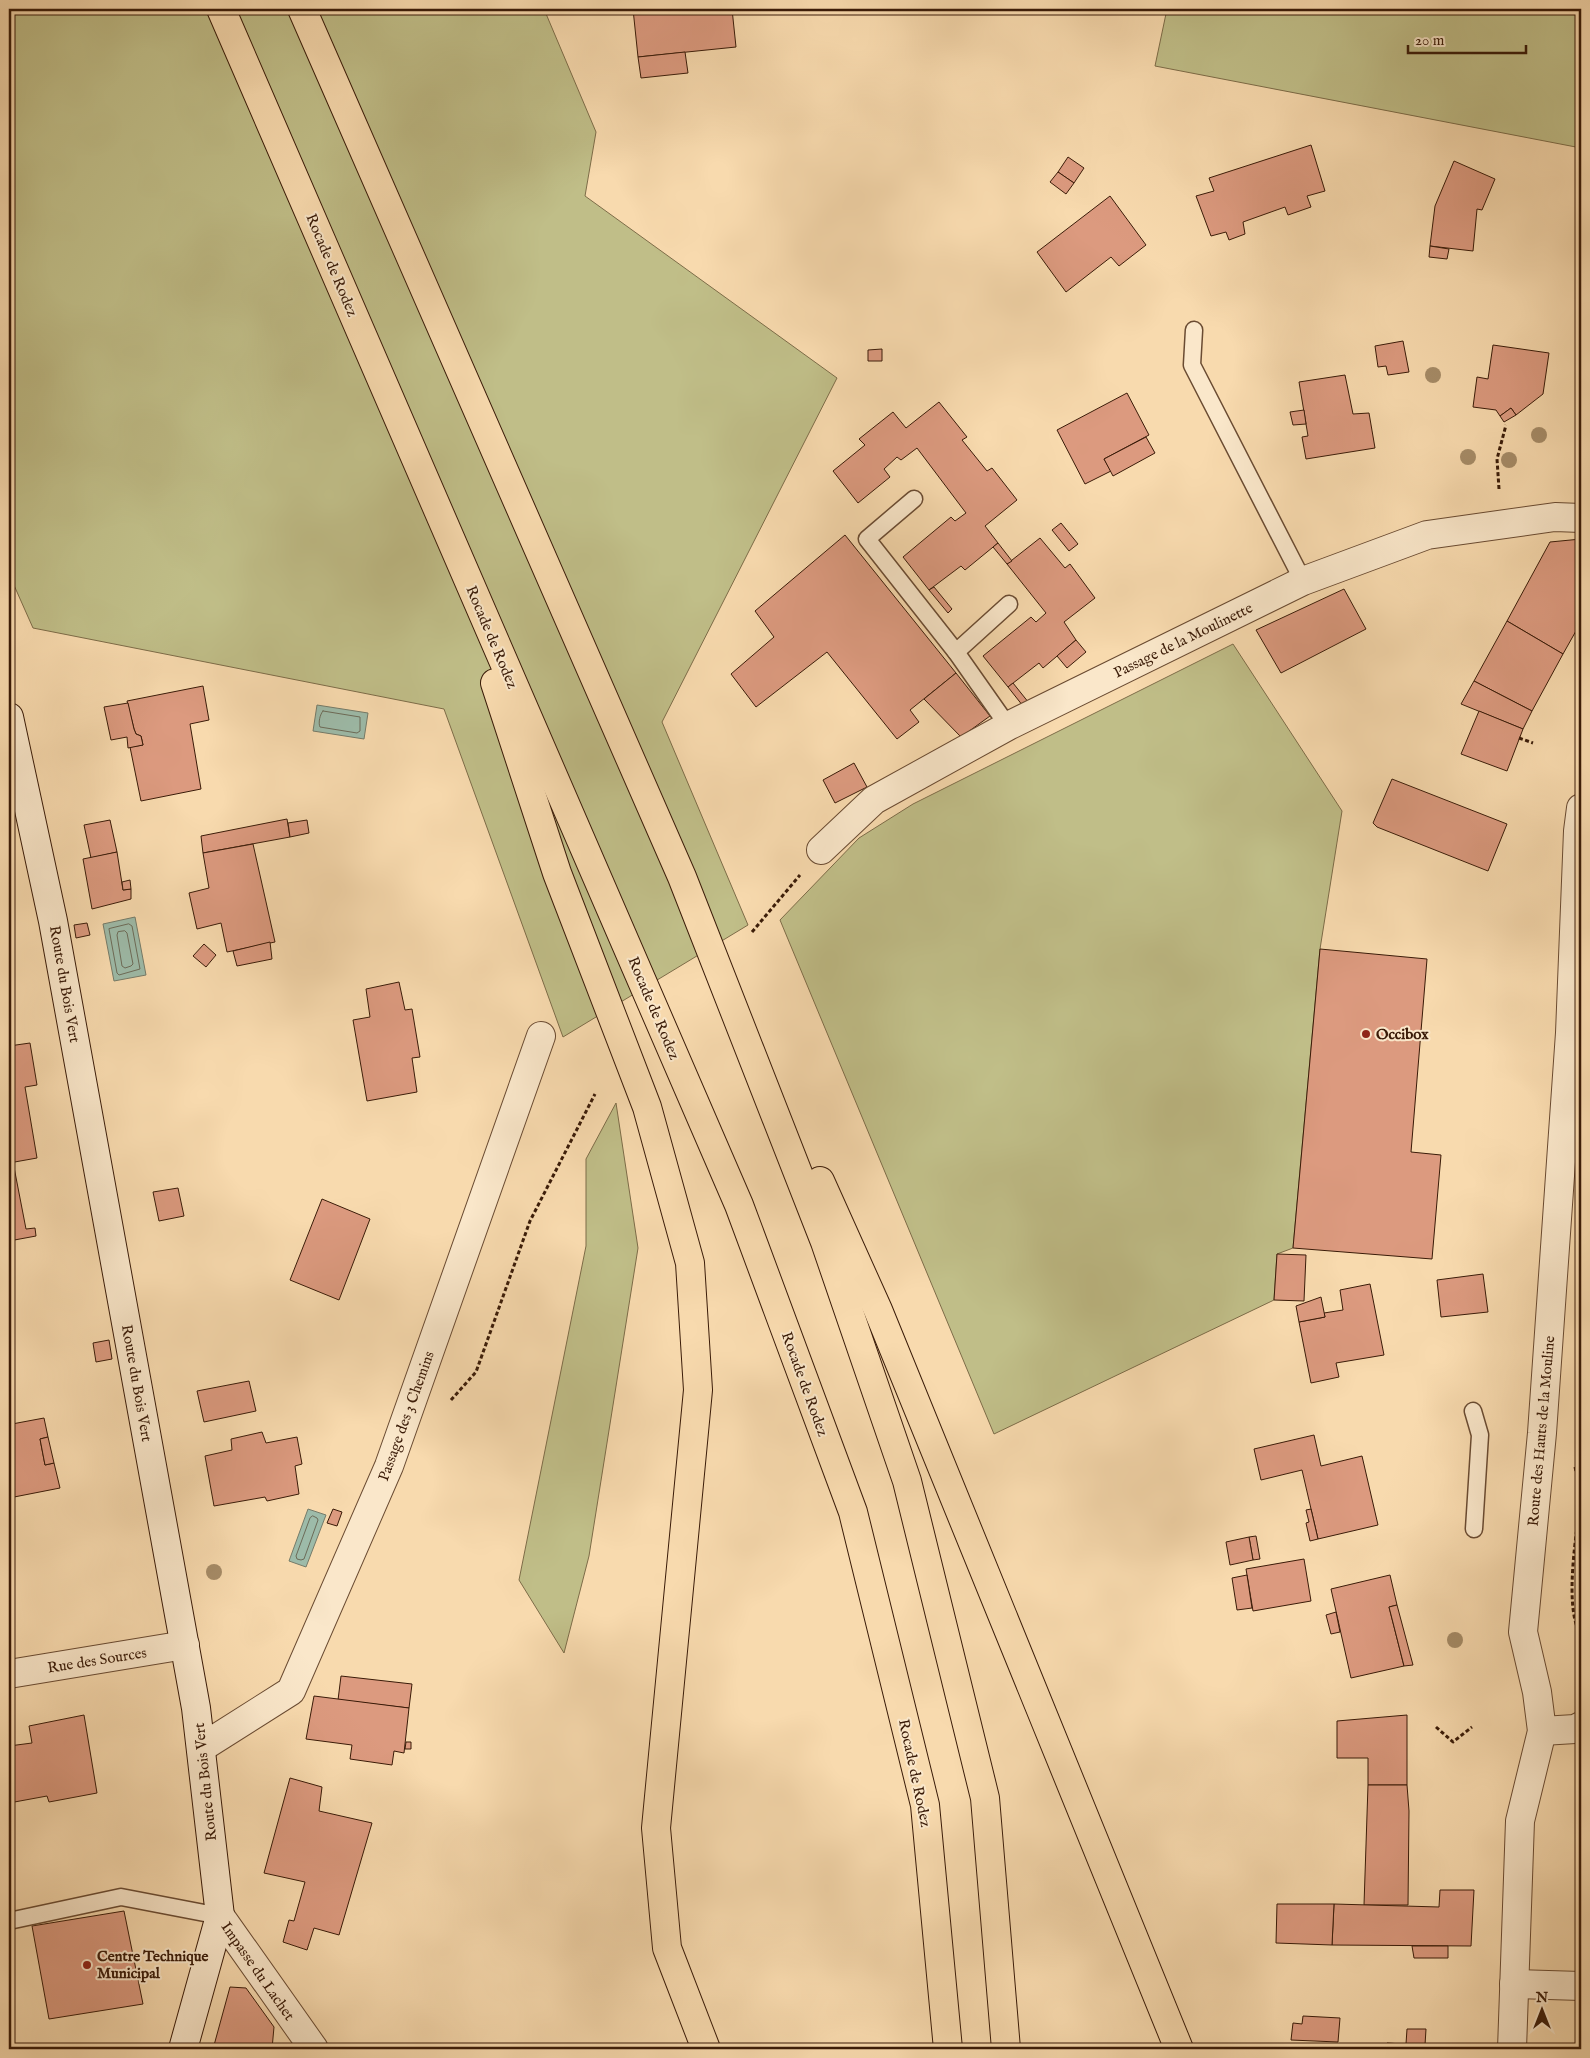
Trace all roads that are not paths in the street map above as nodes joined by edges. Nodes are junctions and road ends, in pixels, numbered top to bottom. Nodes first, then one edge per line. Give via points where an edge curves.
1 (221, 9) edge
2 (302, 9) edge
3 (1194, 330) dead end
4 (914, 499) dead end
5 (1581, 518) edge
6 (443, 522) junction
7 (1304, 581) junction
8 (1009, 604) dead end
9 (956, 652) junction
10 (9, 717) edge
11 (1008, 726) junction
12 (1580, 824) edge
13 (821, 850) road end
14 (682, 877) junction
15 (542, 1036) dead end
16 (1473, 1411) dead end
17 (1474, 1529) dead end
18 (185, 1645) junction
19 (9, 1674) edge
20 (1581, 1726) edge
21 (1542, 1731) junction
22 (201, 1748) junction
23 (220, 1916) junction
24 (9, 1921) edge
25 (1514, 1984) junction
26 (1581, 1986) edge
27 (183, 2049) edge
28 (314, 2049) edge
29 (706, 2049) edge
30 (948, 2049) edge
31 (1006, 2049) edge
32 (1179, 2049) edge
33 (1512, 2049) edge

1 - 6 highway, Rocade de Rodez
2 - 14 highway
3 - 7 lane via 1192,365
4 - 9 lane via 867,539
5 - 7 street, Passage de la Moulinette via 1554,518 1427,535
6 - 29 highway via 557,873 647,1107 690,1263 698,1390 656,1828 666,1948
6 - 30 highway, Rocade de Rodez via 739,1204 853,1512 925,1806
7 - 11 street, Passage de la Moulinette
8 - 9 lane
9 - 11 lane
10 - 18 street, Route du Bois Vert via 53,921
11 - 13 street, Passage de la Moulinette via 874,800
12 - 21 street, Route des Hauts de la Mouline via 1569,1043 1542,1433 1523,1632
14 - 31 highway via 825,1242 907,1481 984,1798
14 - 32 highway via 878,1310
15 - 22 street, Passage des 3 Chemins via 389,1466 291,1691
16 - 17 lane via 1480,1435
18 - 19 street, Rue des Sources
18 - 22 street, Route du Bois Vert
20 - 21 street
21 - 25 street, Route des Hauts de la Mouline via 1520,1821
22 - 23 street, Route du Bois Vert
23 - 24 lane via 121,1898
23 - 27 street, Route du Bois Vert
23 - 28 street, Impasse du Lachet
25 - 26 street
25 - 33 street, Route des Hauts de la Mouline

